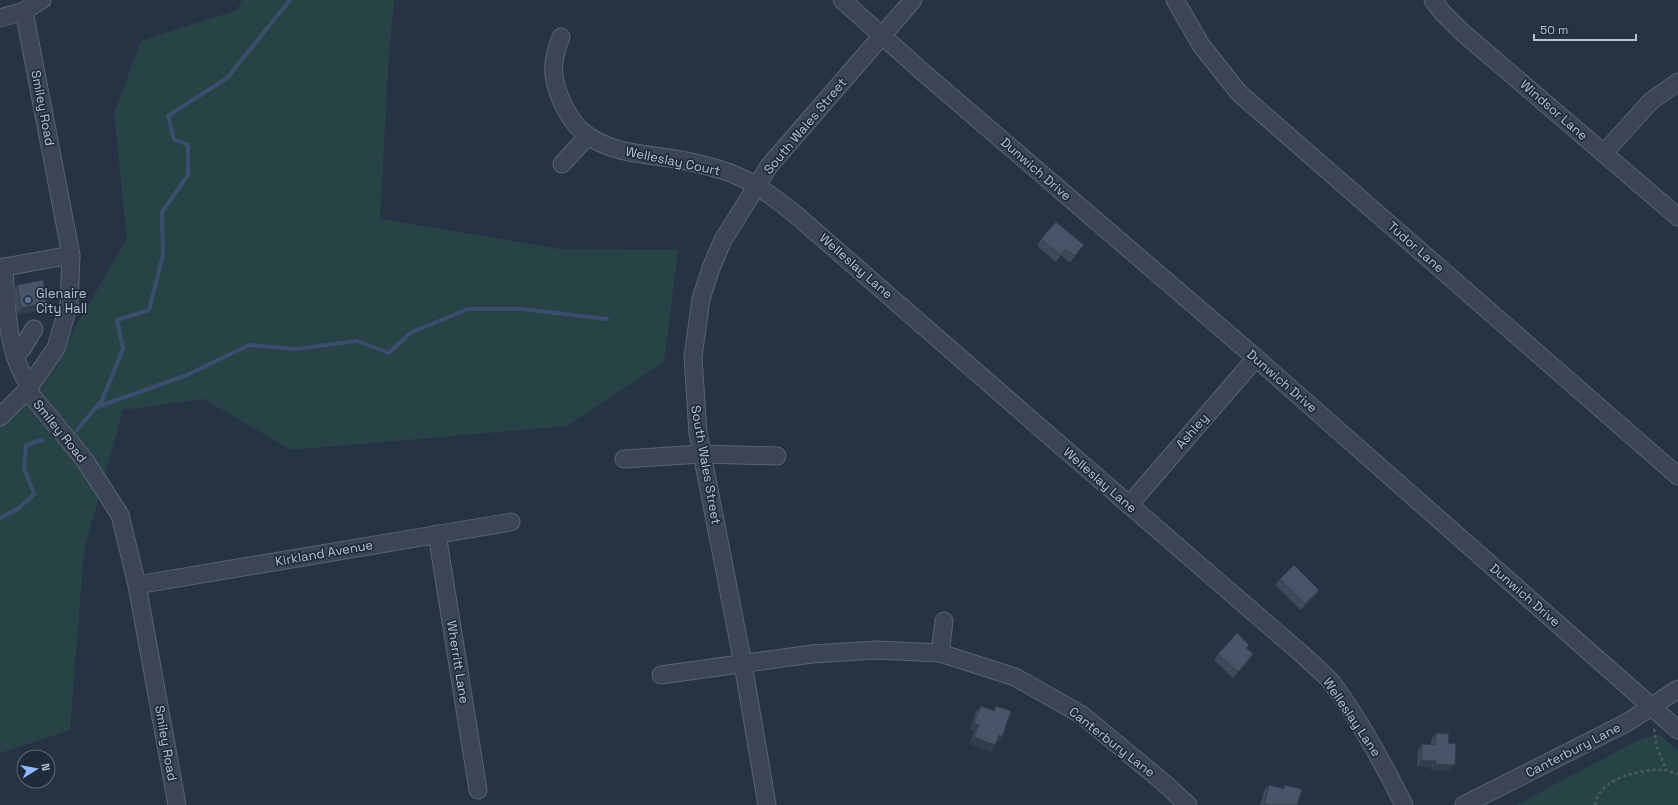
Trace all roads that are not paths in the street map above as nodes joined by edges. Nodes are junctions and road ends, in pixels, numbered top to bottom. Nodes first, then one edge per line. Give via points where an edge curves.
1 (42, 0) edge
2 (842, 0) edge
3 (913, 0) edge
4 (1175, 0) edge
5 (1434, 0) edge
6 (24, 11) junction
7 (0, 18) edge
8 (882, 35) junction
9 (561, 37) dead end
10 (1678, 82) edge
11 (588, 136) junction
12 (1604, 153) junction
13 (562, 164) dead end
14 (758, 186) junction
15 (1678, 217) edge
16 (72, 254) junction
17 (2, 267) edge
18 (34, 329) dead end
19 (14, 350) junction
20 (1256, 358) junction
21 (29, 388) junction
22 (0, 417) edge
23 (702, 454) junction
24 (777, 456) dead end
25 (624, 459) dead end
26 (1678, 476) edge
27 (1129, 505) junction
28 (511, 522) dead end
29 (437, 534) junction
30 (137, 585) junction
31 (944, 621) dead end
32 (940, 653) junction
33 (743, 664) junction
34 (661, 675) dead end
35 (1678, 689) edge
36 (1651, 707) junction
37 (1678, 730) edge
38 (478, 790) dead end
39 (177, 805) edge
40 (768, 805) edge
41 (1188, 805) edge
42 (1404, 805) edge
43 (1464, 805) edge

1 - 6 street
2 - 8 street, Dunwich Drive
3 - 8 street, South Wales Street
4 - 26 street, Tudor Lane via 1201,45 1239,93
5 - 12 street, Windsor Lane via 1462,32
6 - 7 street
6 - 16 street, Smiley Road
8 - 14 street, South Wales Street via 769,166
8 - 20 street, Dunwich Drive
9 - 11 street, Welleslay Court via 554,55 553,72 568,114
10 - 12 street via 1651,101
11 - 13 street
11 - 14 street, Welleslay Court via 620,150 643,156 708,166
12 - 15 street, Windsor Lane
14 - 23 street, South Wales Street via 723,240 701,299 693,357 697,426
14 - 27 street, Welleslay Lane via 795,214
16 - 17 street
16 - 21 street, Smiley Road via 69,304 56,348
17 - 19 street
18 - 19 street via 22,349
19 - 21 street via 20,372
20 - 27 street, Ashley
20 - 36 street, Dunwich Drive
21 - 22 street
21 - 30 street, Smiley Road via 84,459 120,515
23 - 24 street
23 - 25 street
23 - 33 street, South Wales Street
27 - 42 street, Welleslay Lane via 1331,682 1386,769
28 - 29 street, Kirkland Avenue
29 - 30 street, Kirkland Avenue
29 - 38 street, Wherritt Lane
30 - 39 street, Smiley Road
31 - 32 street
32 - 33 street, Canterbury Lane via 878,650 812,654
32 - 41 street, Canterbury Lane via 1016,677 1082,715
33 - 34 street, Canterbury Lane
33 - 40 street, South Wales Street
35 - 36 street, Canterbury Lane
36 - 37 street, Dunwich Drive
36 - 43 street, Canterbury Lane via 1628,722

